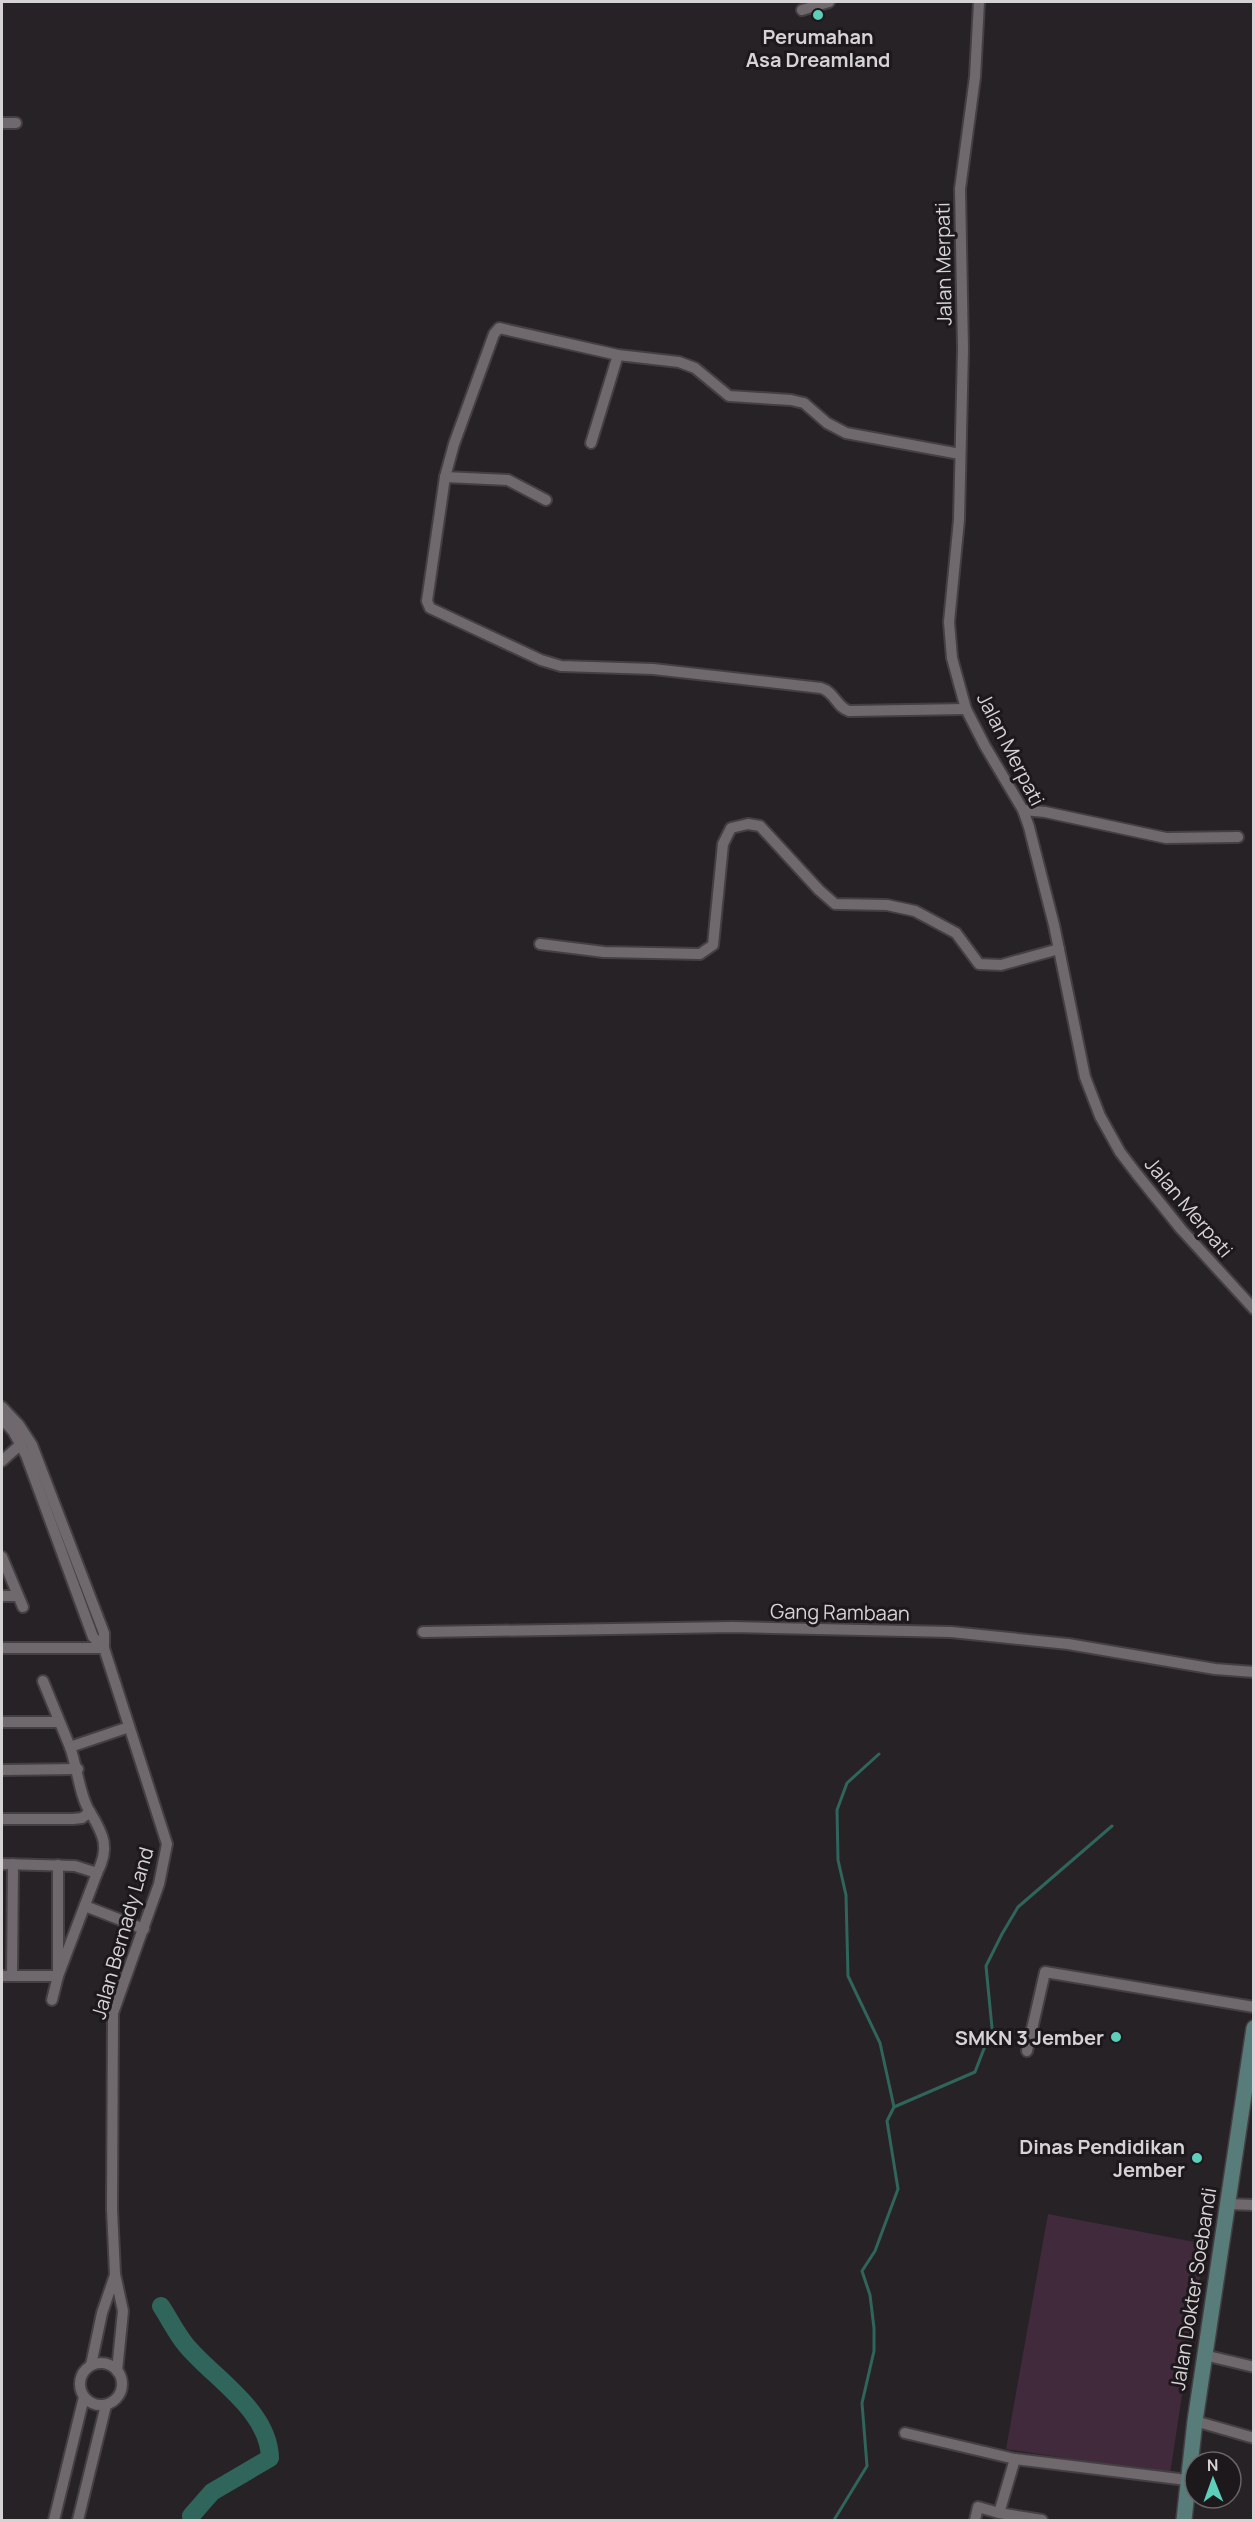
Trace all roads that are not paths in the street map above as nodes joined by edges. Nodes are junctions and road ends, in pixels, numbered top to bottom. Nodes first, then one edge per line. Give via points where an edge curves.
1 (829, 2) edge
2 (979, 2) edge
3 (802, 10) dead end
4 (2, 123) edge
5 (16, 123) dead end
6 (618, 355) junction
7 (591, 443) dead end
8 (960, 454) junction
9 (445, 477) junction
10 (546, 500) dead end
11 (966, 709) junction
12 (1023, 810) junction
13 (1238, 837) dead end
14 (540, 944) dead end
15 (1059, 949) junction
16 (1254, 1309) edge
17 (2, 1407) edge
18 (2, 1419) edge
19 (21, 1444) junction
20 (2, 1461) edge
21 (2, 1557) edge
22 (4, 1570) edge
23 (2, 1596) edge
24 (18, 1596) junction
25 (23, 1607) dead end
26 (423, 1632) dead end
27 (2, 1648) edge
28 (104, 1648) junction
29 (1254, 1672) edge
30 (43, 1681) dead end
31 (2, 1722) edge
32 (59, 1722) junction
33 (129, 1727) junction
34 (70, 1747) junction
35 (78, 1769) junction
36 (2, 1770) edge
37 (90, 1812) junction
38 (2, 1819) edge
39 (7, 1864) edge
40 (58, 1865) junction
41 (98, 1873) junction
42 (85, 1906) junction
43 (144, 1929) junction
44 (7, 1976) edge
45 (58, 1976) junction
46 (52, 2000) dead end
47 (1254, 2007) edge
48 (1254, 2028) edge
49 (1027, 2051) dead end
50 (1228, 2204) junction
51 (1254, 2205) edge
52 (115, 2274) junction
53 (1204, 2355) junction
54 (92, 2365) junction
55 (1254, 2367) edge
56 (117, 2371) junction
57 (84, 2397) junction
58 (106, 2404) junction
59 (1195, 2421) junction
60 (905, 2433) dead end
61 (1254, 2438) edge
62 (1191, 2450) edge
63 (1015, 2459) junction
64 (1183, 2480) edge
65 (999, 2513) junction
66 (54, 2520) edge
67 (78, 2520) edge
68 (975, 2520) edge
69 (1042, 2520) edge

1 - 3 street
2 - 8 street, Jalan Merpati via 975,77 960,189
4 - 5 street
6 - 7 street
6 - 8 street via 679,362 695,368 721,391 738,398 804,403 846,433
6 - 9 street via 506,328 496,330
8 - 11 street, Jalan Merpati via 959,520 949,622 952,658
9 - 10 street via 508,480
9 - 11 street via 428,605 541,660 561,666 653,669 821,688 849,711
11 - 12 street, Jalan Merpati
12 - 13 street via 1166,838
12 - 15 street, Jalan Merpati
14 - 15 street via 604,952 700,954 713,945 723,844 731,828 748,824 760,826 835,904 887,905 915,911 956,933 979,964 1001,965
15 - 16 street, Jalan Merpati via 1085,1077 1109,1134 1175,1221
17 - 28 street, Jalan Bernady Land via 32,1444 104,1633
18 - 19 street, Jalan Bernady Land
19 - 20 street
19 - 28 street, Jalan Bernady Land via 93,1637
21 - 22 street
22 - 24 street
23 - 24 street
24 - 25 street
26 - 29 street, Gang Rambaan via 733,1627 951,1632 1068,1644
27 - 28 street
28 - 33 street, Jalan Bernady Land
30 - 32 street
31 - 32 street
32 - 34 street
33 - 34 street
33 - 43 street, Jalan Bernady Land via 167,1844
34 - 35 street
35 - 36 street
35 - 37 street via 82,1797
37 - 38 street via 73,1819
37 - 41 street via 99,1826 106,1852
39 - 40 street
39 - 44 street
40 - 41 street
40 - 45 street
41 - 42 street
42 - 43 street
42 - 45 street
43 - 52 street, Jalan Bernady Land via 113,2013
44 - 45 street
45 - 46 street
47 - 49 street via 1045,1972
48 - 50 main road, Jalan Dokter Soebandi
50 - 51 street
50 - 53 main road, Jalan Dokter Soebandi
52 - 54 street, Jalan Bernady Land via 102,2313
52 - 56 street, Jalan Bernady Land via 123,2311
53 - 55 street
53 - 59 main road, Jalan Dokter Soebandi
54 - 56 street via 108,2364
54 - 57 street via 83,2371 79,2382
56 - 58 street via 122,2382 120,2393
57 - 58 street via 92,2403
57 - 66 street
58 - 67 street
59 - 61 street
59 - 62 main road, Jalan Dokter Soebandi
60 - 63 street
63 - 64 street
63 - 65 street
65 - 68 street via 978,2507
65 - 69 street

